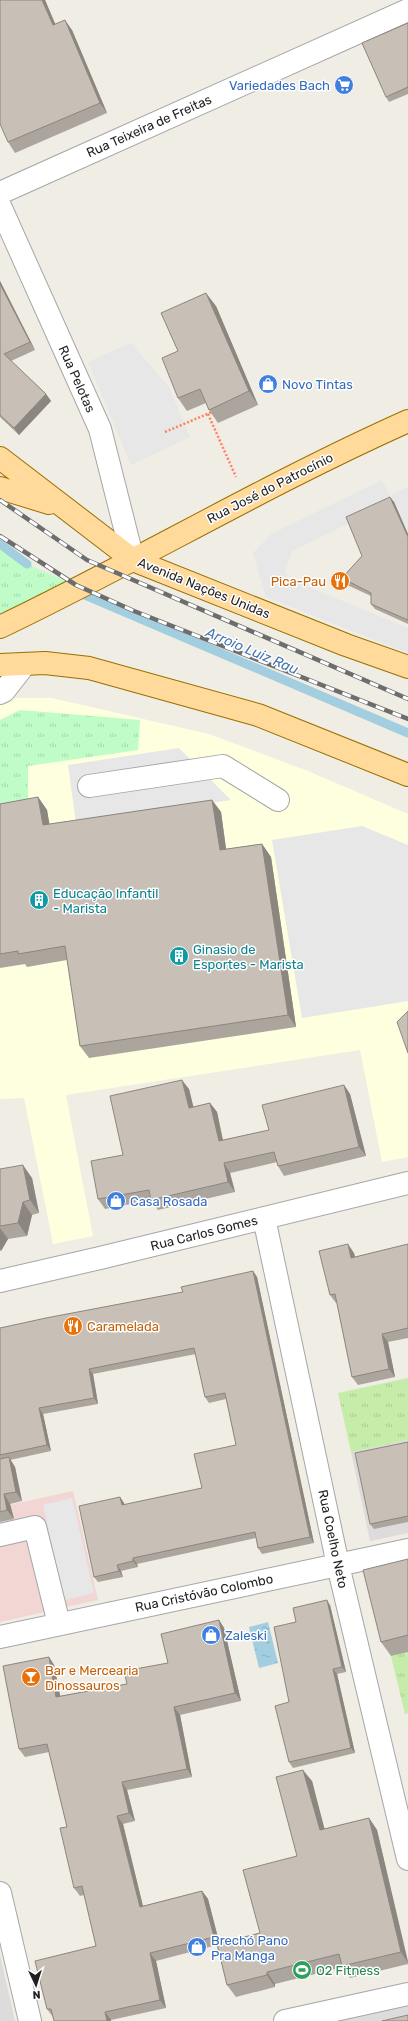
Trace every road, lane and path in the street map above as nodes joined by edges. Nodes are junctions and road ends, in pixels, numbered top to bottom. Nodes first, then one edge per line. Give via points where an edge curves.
1 (408, 10) edge
2 (0, 193) edge
3 (0, 206) edge
4 (212, 412) edge
5 (208, 414) junction
6 (408, 421) edge
7 (165, 432) dead end
8 (0, 458) edge
9 (0, 488) edge
10 (248, 498) junction
11 (62, 507) junction
12 (133, 560) junction
13 (0, 627) edge
14 (25, 664) junction
15 (0, 665) edge
16 (408, 667) edge
17 (0, 693) edge
18 (408, 775) edge
19 (89, 786) dead end
20 (278, 800) dead end
21 (408, 1183) edge
22 (264, 1218) junction
23 (0, 1281) edge
24 (0, 1535) edge
25 (408, 1550) edge
26 (338, 1565) junction
27 (59, 1624) junction
28 (0, 1637) edge
29 (408, 1859) edge
30 (0, 1894) edge
31 (408, 1994) edge
32 (30, 2021) edge
33 (286, 2021) edge

1 - 2 street, Rua Teixeira de Freitas
3 - 12 street, Rua Pelotas via 100,429
4 - 5 path
5 - 7 path
5 - 10 path via 232,471
6 - 10 main road, Rua José do Patrocínio via 343,450
8 - 11 main road, Avenida Nações Unidas
9 - 11 main road
10 - 12 main road, Rua José do Patrocínio
11 - 12 main road, Avenida Nações Unidas
12 - 13 main road, Rua José do Patrocínio
12 - 16 main road, Avenida Nações Unidas
14 - 15 main road
14 - 17 street
14 - 18 main road via 45,663 89,668 252,713
19 - 20 street via 223,766
21 - 22 street, Rua Carlos Gomes
22 - 23 street, Rua Carlos Gomes
22 - 26 street, Rua Coelho Neto
24 - 27 street via 35,1526
25 - 26 street, Rua Cristóvão Colombo
26 - 27 street, Rua Cristóvão Colombo
26 - 29 street, Rua Coelho Neto
27 - 28 street, Rua Cristóvão Colombo
30 - 32 street
31 - 33 street

